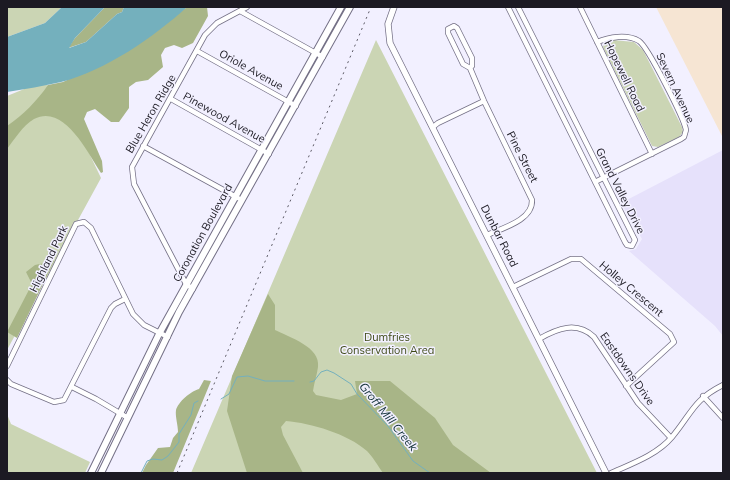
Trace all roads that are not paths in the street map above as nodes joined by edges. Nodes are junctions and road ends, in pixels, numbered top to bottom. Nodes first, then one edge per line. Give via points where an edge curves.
1 (247, 7) edge
2 (341, 7) edge
3 (350, 7) edge
4 (394, 7) edge
5 (508, 7) edge
6 (518, 7) edge
7 (580, 7) edge
8 (240, 10) junction
9 (523, 17) junction
10 (514, 21) junction
11 (597, 42) junction
12 (197, 51) junction
13 (315, 53) junction
14 (323, 57) junction
15 (470, 68) junction
16 (550, 70) junction
17 (541, 74) junction
18 (171, 99) junction
19 (288, 101) junction
20 (484, 101) junction
21 (296, 106) junction
22 (576, 123) junction
23 (433, 127) junction
24 (567, 128) junction
25 (143, 146) junction
26 (261, 149) junction
27 (269, 154) junction
28 (652, 154) junction
29 (603, 178) junction
30 (595, 182) junction
31 (235, 196) junction
32 (243, 201) junction
33 (619, 208) junction
34 (610, 213) junction
35 (217, 228) junction
36 (225, 232) junction
37 (487, 235) junction
38 (186, 284) junction
39 (513, 287) junction
40 (193, 289) junction
41 (125, 299) junction
42 (159, 334) junction
43 (168, 337) junction
44 (539, 339) junction
45 (7, 366) edge
46 (7, 380) edge
47 (723, 384) edge
48 (626, 386) junction
49 (72, 387) junction
50 (703, 396) junction
51 (119, 413) junction
52 (128, 418) junction
53 (723, 418) edge
54 (671, 438) junction
55 (91, 473) edge
56 (101, 473) edge
57 (606, 473) edge
58 (610, 473) edge

1 - 8 street, Blue Heron Ridge
2 - 13 main road, Coronation Boulevard
3 - 14 main road, Coronation Boulevard
4 - 23 street, Dunbar Road via 388,24 390,43
5 - 10 street, Grand Valley Drive
6 - 9 street, Grand Valley Drive
7 - 11 street, Hopewell Road
8 - 12 street, Blue Heron Ridge via 213,26
8 - 13 street
9 - 10 street
9 - 16 street, Grand Valley Drive
10 - 17 street, Grand Valley Drive
11 - 28 street, Hopewell Road
11 - 28 street, Severn Avenue via 611,37 629,38 643,45 684,123 684,137
12 - 18 street, Blue Heron Ridge
12 - 19 street, Oriole Avenue
13 - 14 street
13 - 19 main road, Coronation Boulevard
14 - 21 main road, Coronation Boulevard
15 - 15 street, Pine Street via 472,58 457,28 450,27 448,33 463,64
15 - 20 street, Pine Street
16 - 17 street
16 - 22 street, Grand Valley Drive
17 - 24 street, Grand Valley Drive
18 - 25 street, Blue Heron Ridge
18 - 26 street, Pinewood Avenue
19 - 21 street, Oriole Avenue
19 - 26 main road, Coronation Boulevard
20 - 23 street
20 - 37 street, Pine Street via 532,200 530,211 525,217
21 - 27 main road, Coronation Boulevard
22 - 24 street
22 - 29 street, Grand Valley Drive
23 - 37 street, Dunbar Road
24 - 30 street, Grand Valley Drive
25 - 31 street
25 - 38 street, Blue Heron Ridge via 132,167 134,184
26 - 27 street, Pinewood Avenue
26 - 31 main road, Coronation Boulevard
27 - 32 main road, Coronation Boulevard
28 - 29 street, Severn Avenue
29 - 30 street, Severn Avenue
29 - 33 street, Grand Valley Drive
30 - 34 street, Grand Valley Drive
31 - 32 street
31 - 35 main road, Coronation Boulevard
32 - 36 main road, Coronation Boulevard
33 - 34 street
33 - 34 street, Grand Valley Drive via 635,240 632,246 625,242
35 - 36 main road
35 - 38 main road, Coronation Boulevard
36 - 40 main road, Coronation Boulevard
37 - 39 street, Dunbar Road
38 - 40 street, Blue Heron Ridge
38 - 42 main road, Coronation Boulevard
39 - 44 street, Dunbar Road
39 - 48 street, Holley Crescent via 570,259 581,259 670,334 674,342
40 - 43 main road, Coronation Boulevard
41 - 42 street, Highland Park via 138,320
41 - 45 street, Highland Park via 91,228 84,222 76,224
41 - 49 street via 111,308
42 - 43 street, Highland Park
42 - 51 main road, Coronation Boulevard
43 - 52 main road, Coronation Boulevard
44 - 48 street, Eastdowns Drive via 568,327 588,331
44 - 57 street, Dunbar Road
46 - 49 street via 54,402 64,400
47 - 50 street
48 - 54 street, Eastdowns Drive via 638,404
49 - 51 street
50 - 53 street
50 - 54 street
51 - 52 street
51 - 55 main road, Coronation Boulevard
52 - 56 main road, Coronation Boulevard
54 - 58 street via 657,450

